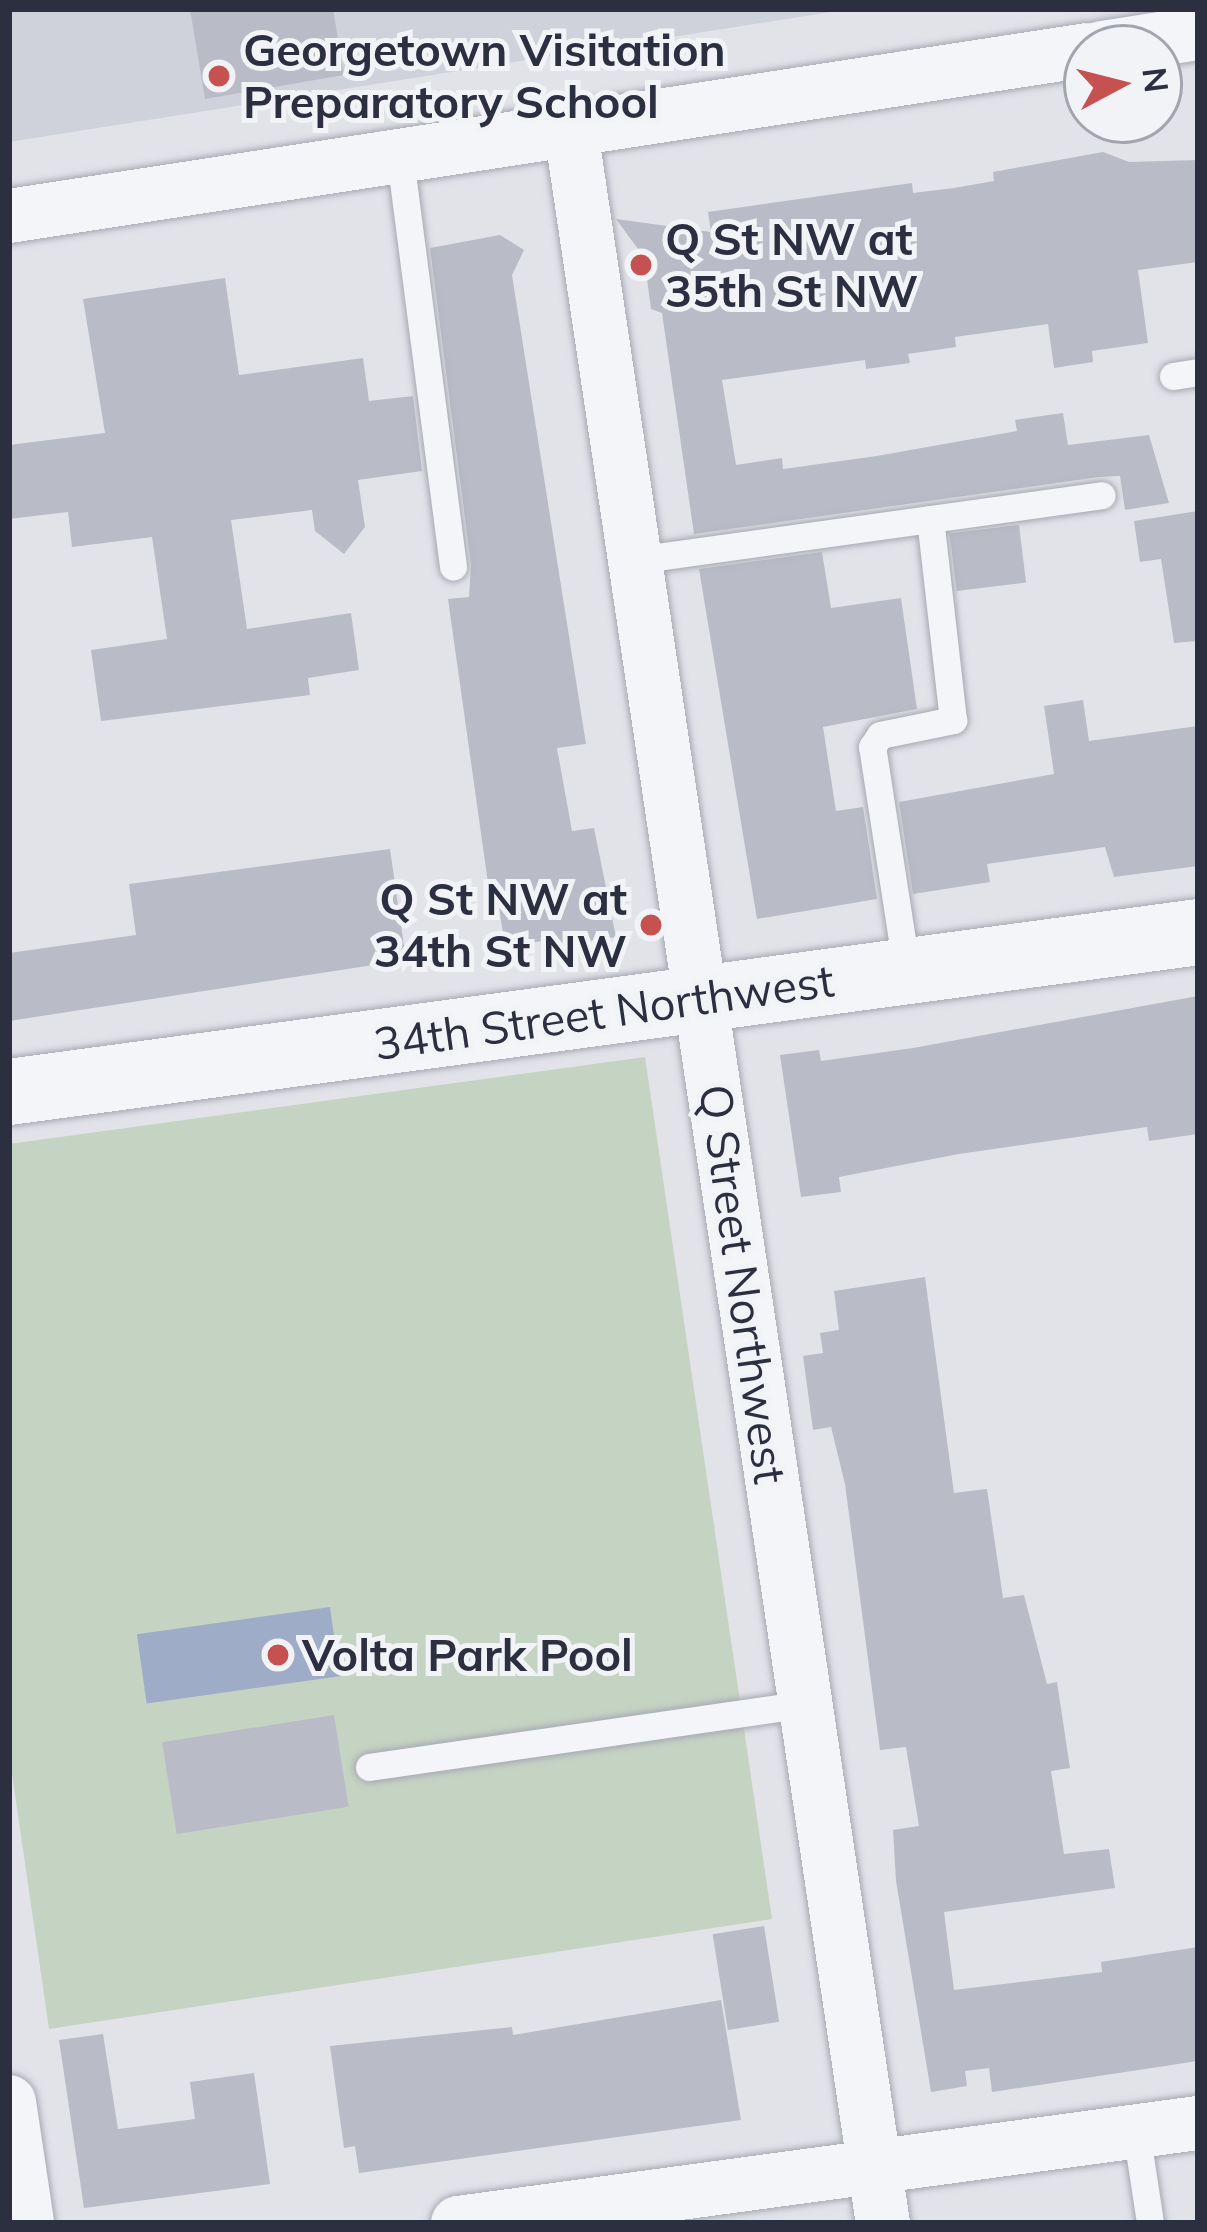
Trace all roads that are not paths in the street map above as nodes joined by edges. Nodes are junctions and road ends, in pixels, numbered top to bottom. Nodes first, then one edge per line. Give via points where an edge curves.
1 (1063, 54) edge
2 (571, 131) junction
3 (400, 158) junction
4 (9, 216) edge
5 (1101, 495) dead end
6 (930, 519) junction
7 (635, 560) junction
8 (453, 567) dead end
9 (1198, 932) edge
10 (907, 972) junction
11 (701, 999) junction
12 (9, 1092) edge
13 (805, 1704) junction
14 (369, 1767) dead end
15 (9, 2102) edge
16 (1198, 2123) edge
17 (1136, 2131) junction
18 (875, 2167) junction
19 (27, 2223) edge
20 (458, 2223) edge
21 (883, 2223) edge
22 (1150, 2223) edge

1 - 2 street
2 - 3 street
2 - 7 street, Q Street Northwest
3 - 4 street
3 - 8 lane
5 - 6 lane
6 - 7 lane
6 - 10 lane via 953,719 880,735 872,746
7 - 11 street, Q Street Northwest
9 - 10 street, 34th Street Northwest
10 - 11 street, 34th Street Northwest
11 - 12 street, 34th Street Northwest
11 - 13 street, Q Street Northwest
13 - 14 lane
13 - 18 street, Q Street Northwest
15 - 19 street
16 - 17 street
17 - 18 street
17 - 22 lane
18 - 20 street
18 - 21 street, Q Street Northwest

